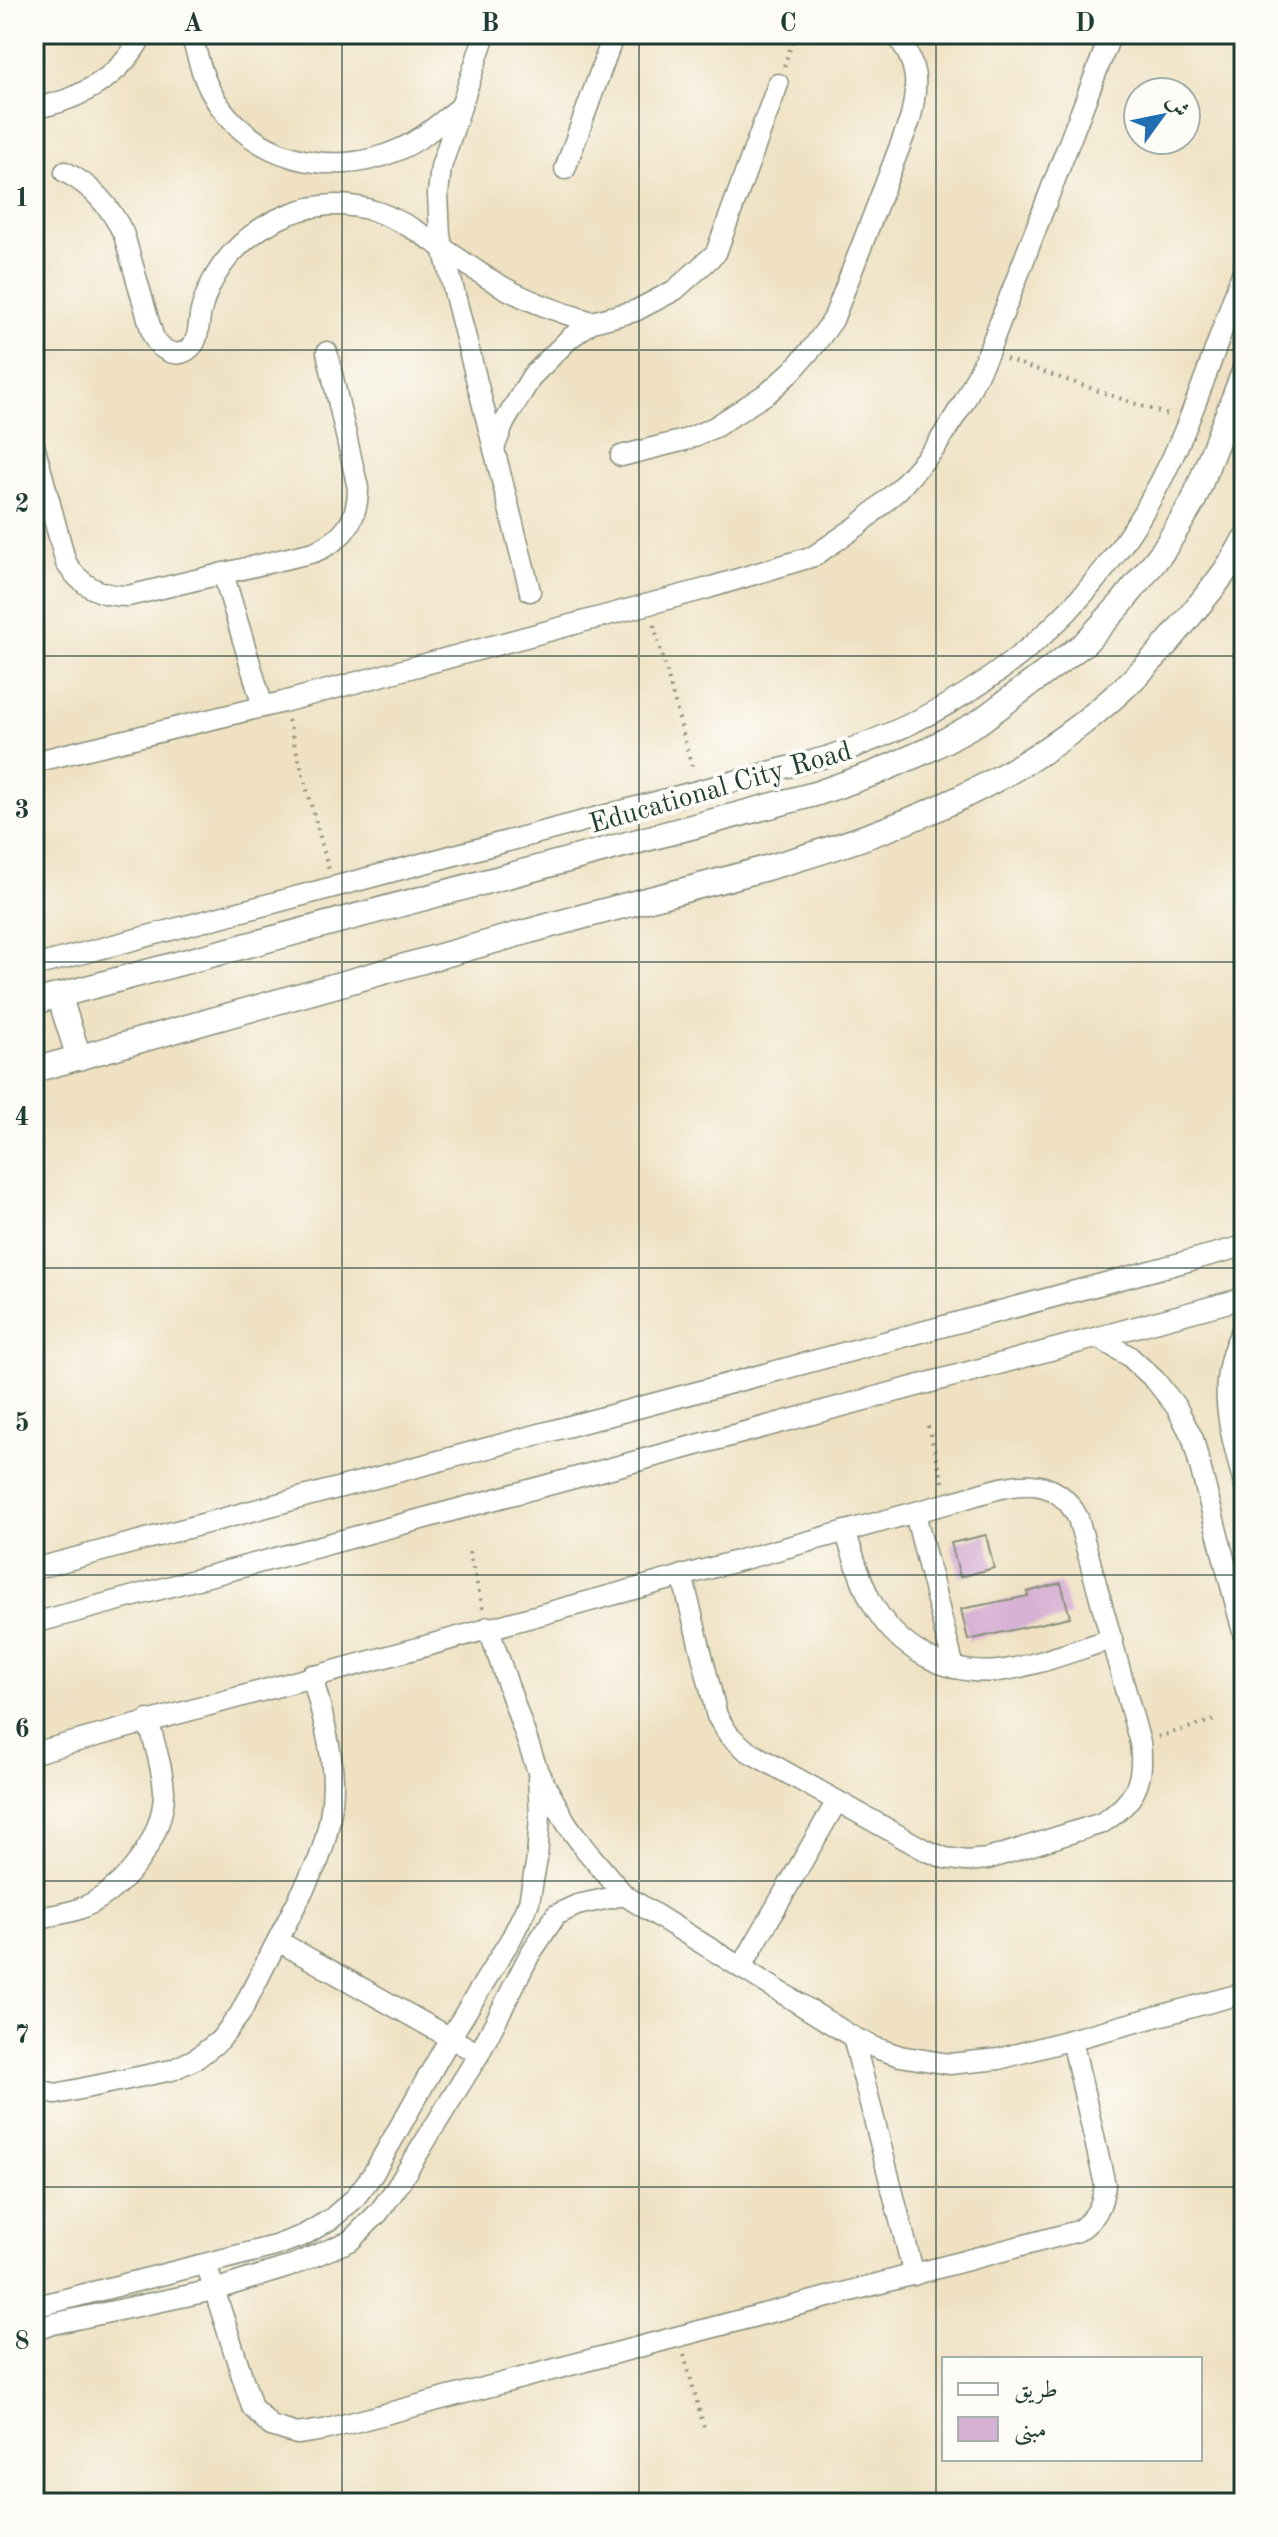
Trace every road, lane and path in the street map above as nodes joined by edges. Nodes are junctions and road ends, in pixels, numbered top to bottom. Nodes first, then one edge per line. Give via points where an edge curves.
1 (143, 34) edge
2 (191, 34) edge
3 (485, 34) edge
4 (614, 34) edge
5 (795, 34) edge
6 (896, 34) edge
7 (1111, 34) edge
8 (778, 84) joint
9 (460, 107) junction
10 (34, 108) edge
11 (565, 169) dead end
12 (65, 172) dead end
13 (443, 246) junction
14 (1244, 268) edge
15 (592, 322) junction
16 (327, 352) dead end
17 (988, 353) junction
18 (1244, 372) edge
19 (1188, 421) junction
20 (34, 445) edge
21 (494, 448) junction
22 (621, 456) dead end
23 (1244, 540) edge
24 (223, 573) junction
25 (530, 591) dead end
26 (648, 603) junction
27 (273, 705) junction
28 (34, 762) edge
29 (698, 791) junction
30 (334, 887) junction
31 (34, 966) edge
32 (59, 995) junction
33 (34, 1002) edge
34 (79, 1058) junction
35 (34, 1070) edge
36 (1244, 1246) edge
37 (1244, 1298) edge
38 (1244, 1327) edge
39 (1099, 1338) junction
40 (928, 1426) dead end
41 (1244, 1484) edge
42 (949, 1503) junction
43 (915, 1513) junction
44 (845, 1531) junction
45 (469, 1552) dead end
46 (34, 1569) edge
47 (682, 1575) junction
48 (34, 1623) edge
49 (488, 1627) junction
50 (1244, 1636) edge
51 (1112, 1639) junction
52 (954, 1668) junction
53 (312, 1675) junction
54 (1218, 1719) dead end
55 (148, 1720) junction
56 (1140, 1743) junction
57 (34, 1753) edge
58 (538, 1772) junction
59 (837, 1801) junction
60 (624, 1895) junction
61 (34, 1919) edge
62 (278, 1941) junction
63 (741, 1968) junction
64 (1244, 1993) edge
65 (853, 2037) junction
66 (450, 2038) junction
67 (1072, 2040) junction
68 (479, 2054) junction
69 (34, 2089) edge
70 (206, 2264) junction
71 (914, 2275) junction
72 (214, 2290) junction
73 (34, 2307) edge
74 (34, 2331) edge
75 (680, 2338) junction
76 (704, 2427) dead end

1 - 10 street via 103,81 70,99
2 - 9 street via 210,90 235,124 268,148 305,161 343,164 381,157 416,141
3 - 9 street
4 - 11 street
5 - 8 path
6 - 22 street via 916,74 916,97 833,320 793,370 743,411 685,440
7 - 17 street
8 - 15 street via 716,253 690,279 656,301
9 - 13 street via 441,167
12 - 13 street via 100,197 118,221 153,336 169,352 192,346 207,292 227,258 255,231 291,213 330,206 369,210 404,222
13 - 15 street via 528,300
13 - 21 street
14 - 19 street
15 - 21 street via 532,376
16 - 24 street via 358,488 355,516 327,547
17 - 19 path
17 - 26 street via 935,448 859,525 814,556
18 - 32 street, Educational City Road via 1193,502 1120,605 1049,672 979,722 928,750 815,794
19 - 29 street via 1150,498 1109,561 1061,619 992,678 929,717 861,746
20 - 24 street via 61,550 74,576 86,586 128,596
21 - 25 street
23 - 34 street via 1143,672 1021,766 939,809 795,861
24 - 27 street
26 - 27 street
26 - 29 path
27 - 28 street
27 - 30 path
29 - 30 street
30 - 31 street
32 - 33 street, Educational City Road
32 - 34 street
34 - 35 street
36 - 46 street
37 - 39 street
38 - 41 street via 1230,1360 1226,1414
39 - 48 street
39 - 50 street via 1155,1380 1193,1439
40 - 42 path
42 - 43 street
42 - 51 street via 1035,1483 1062,1494 1078,1518
43 - 44 street
43 - 52 street
44 - 47 street
44 - 52 street via 884,1623 916,1651
45 - 49 path
47 - 49 street
47 - 59 street via 717,1716 729,1735
49 - 53 street
49 - 58 street
51 - 52 street via 1001,1670
51 - 56 street
53 - 55 street
53 - 62 street via 330,1748 334,1804 319,1859
54 - 56 path
55 - 57 street
55 - 61 street via 164,1793 161,1815 146,1847 122,1880 101,1897 78,1909
56 - 59 street via 1139,1781 1118,1813 1102,1823 988,1859 945,1858
58 - 60 street via 567,1824
58 - 66 street via 537,1859 529,1902
59 - 63 street
60 - 63 street
60 - 68 street via 556,1915
62 - 66 street
62 - 69 street via 240,2014 197,2058 172,2070 56,2094
63 - 65 street
64 - 67 street
65 - 67 street via 900,2056 949,2064 999,2059
65 - 71 street
66 - 68 street
66 - 70 street via 354,2199 304,2235
67 - 71 street via 1105,2185 1103,2204 1093,2220 1078,2231
68 - 72 street via 397,2187 350,2241
70 - 72 street
70 - 73 street
71 - 75 street
72 - 74 street
72 - 75 street via 252,2407 271,2426 297,2434
75 - 76 path

